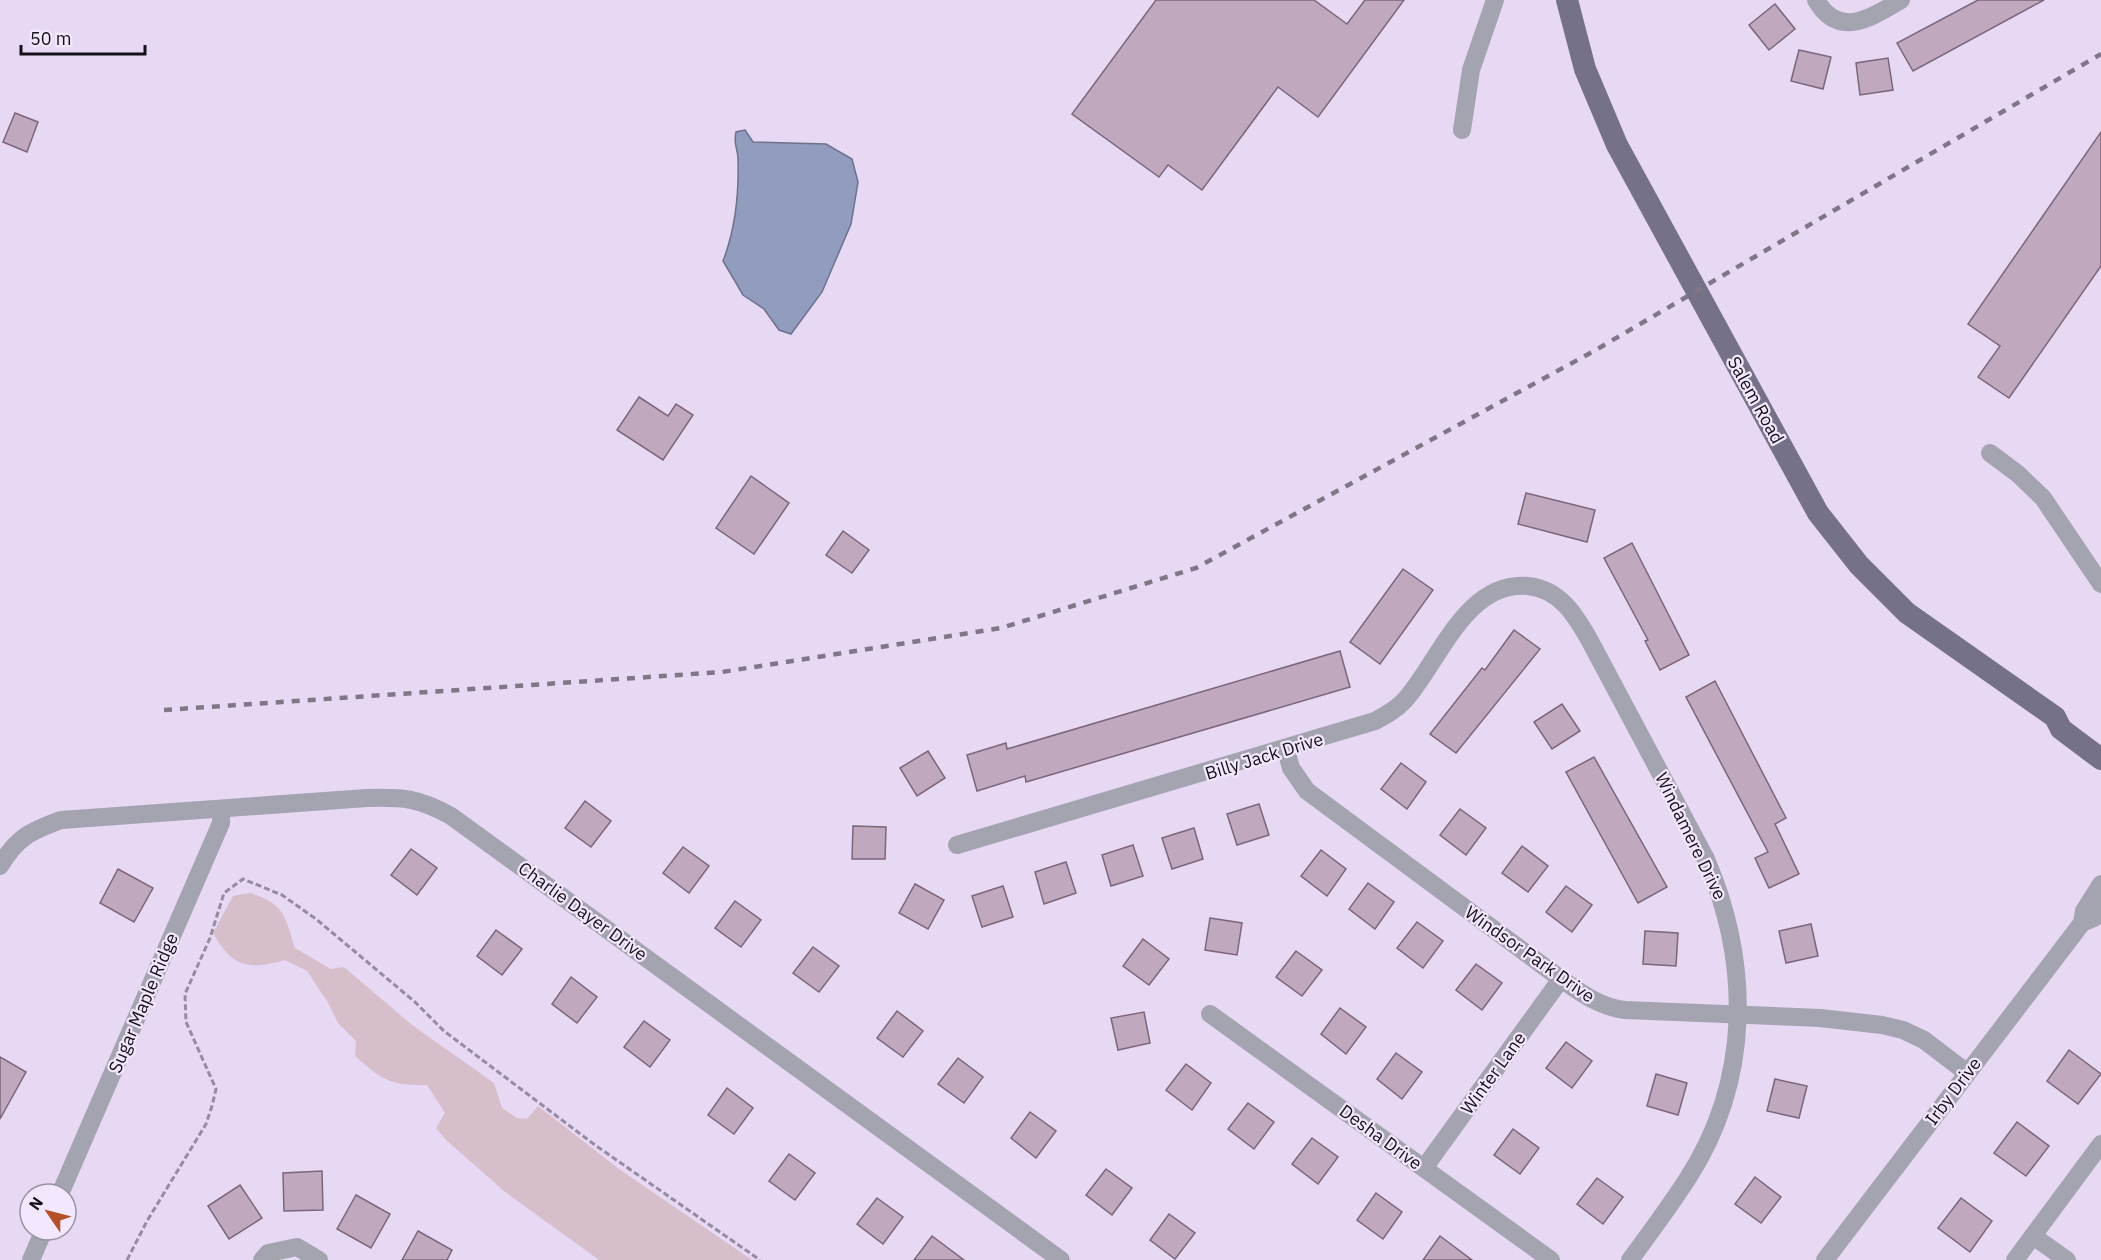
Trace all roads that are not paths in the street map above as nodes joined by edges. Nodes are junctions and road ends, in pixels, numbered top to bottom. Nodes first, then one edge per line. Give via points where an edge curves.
1 (1495, 0) edge
2 (1567, 0) edge
3 (1901, 0) edge
4 (1818, 4) edge
5 (1462, 130) dead end
6 (1990, 453) dead end
7 (2101, 584) edge
8 (1518, 585) joint
9 (2055, 717) junction
10 (2101, 740) edge
11 (1286, 750) junction
12 (2101, 759) edge
13 (221, 810) junction
14 (957, 845) dead end
15 (0, 866) edge
16 (2101, 884) edge
17 (2101, 909) edge
18 (2082, 923) junction
19 (1561, 979) junction
20 (1210, 1014) dead end
21 (1738, 1016) junction
22 (1966, 1072) junction
23 (2101, 1144) edge
24 (1424, 1168) junction
25 (65, 1182) edge
26 (2033, 1236) junction
27 (39, 1242) edge
28 (31, 1260) edge
29 (262, 1260) edge
30 (319, 1260) edge
31 (1061, 1260) edge
32 (1551, 1260) edge
33 (1630, 1260) edge
34 (1825, 1260) edge
35 (2015, 1260) edge
36 (2067, 1260) edge

1 - 5 street via 1471,70
2 - 9 main road, Salem Road via 1585,69 1617,145 1818,513 1859,565 1907,613
3 - 4 street via 1854,23 1834,18
6 - 7 street via 2043,498
8 - 11 street, Billy Jack Drive via 1485,597 1471,610 1404,702 1391,712 1375,721
8 - 21 street, Windamere Drive via 1549,593 1564,602 1577,618 1701,849 1730,925 1736,956
9 - 10 main road, Salem Road via 2067,719
9 - 12 main road, Salem Road via 2061,729
11 - 14 street, Billy Jack Drive
11 - 19 street, Windsor Park Drive via 1291,768 1307,791
13 - 15 street, Charlie Dayer Drive via 61,820 29,832
13 - 25 street, Sugar Maple Ridge via 220,823
13 - 31 street, Charlie Dayer Drive via 397,798 425,802 451,816
16 - 18 street, Irby Drive via 2084,911
17 - 18 street, Irby Drive via 2094,918
18 - 22 street, Irby Drive
19 - 21 street, Windsor Park Drive via 1610,1008
19 - 24 street, Winter Lane
20 - 24 street, Desha Drive
21 - 22 street, Windsor Park Drive via 1820,1018 1904,1030
21 - 33 street, Windamere Drive via 1728,1091 1715,1125 1689,1177
22 - 34 street, Irby Drive
23 - 26 street
24 - 32 street, Desha Drive
26 - 35 street
26 - 36 street
27 - 28 street
29 - 30 street via 268,1253 297,1247

